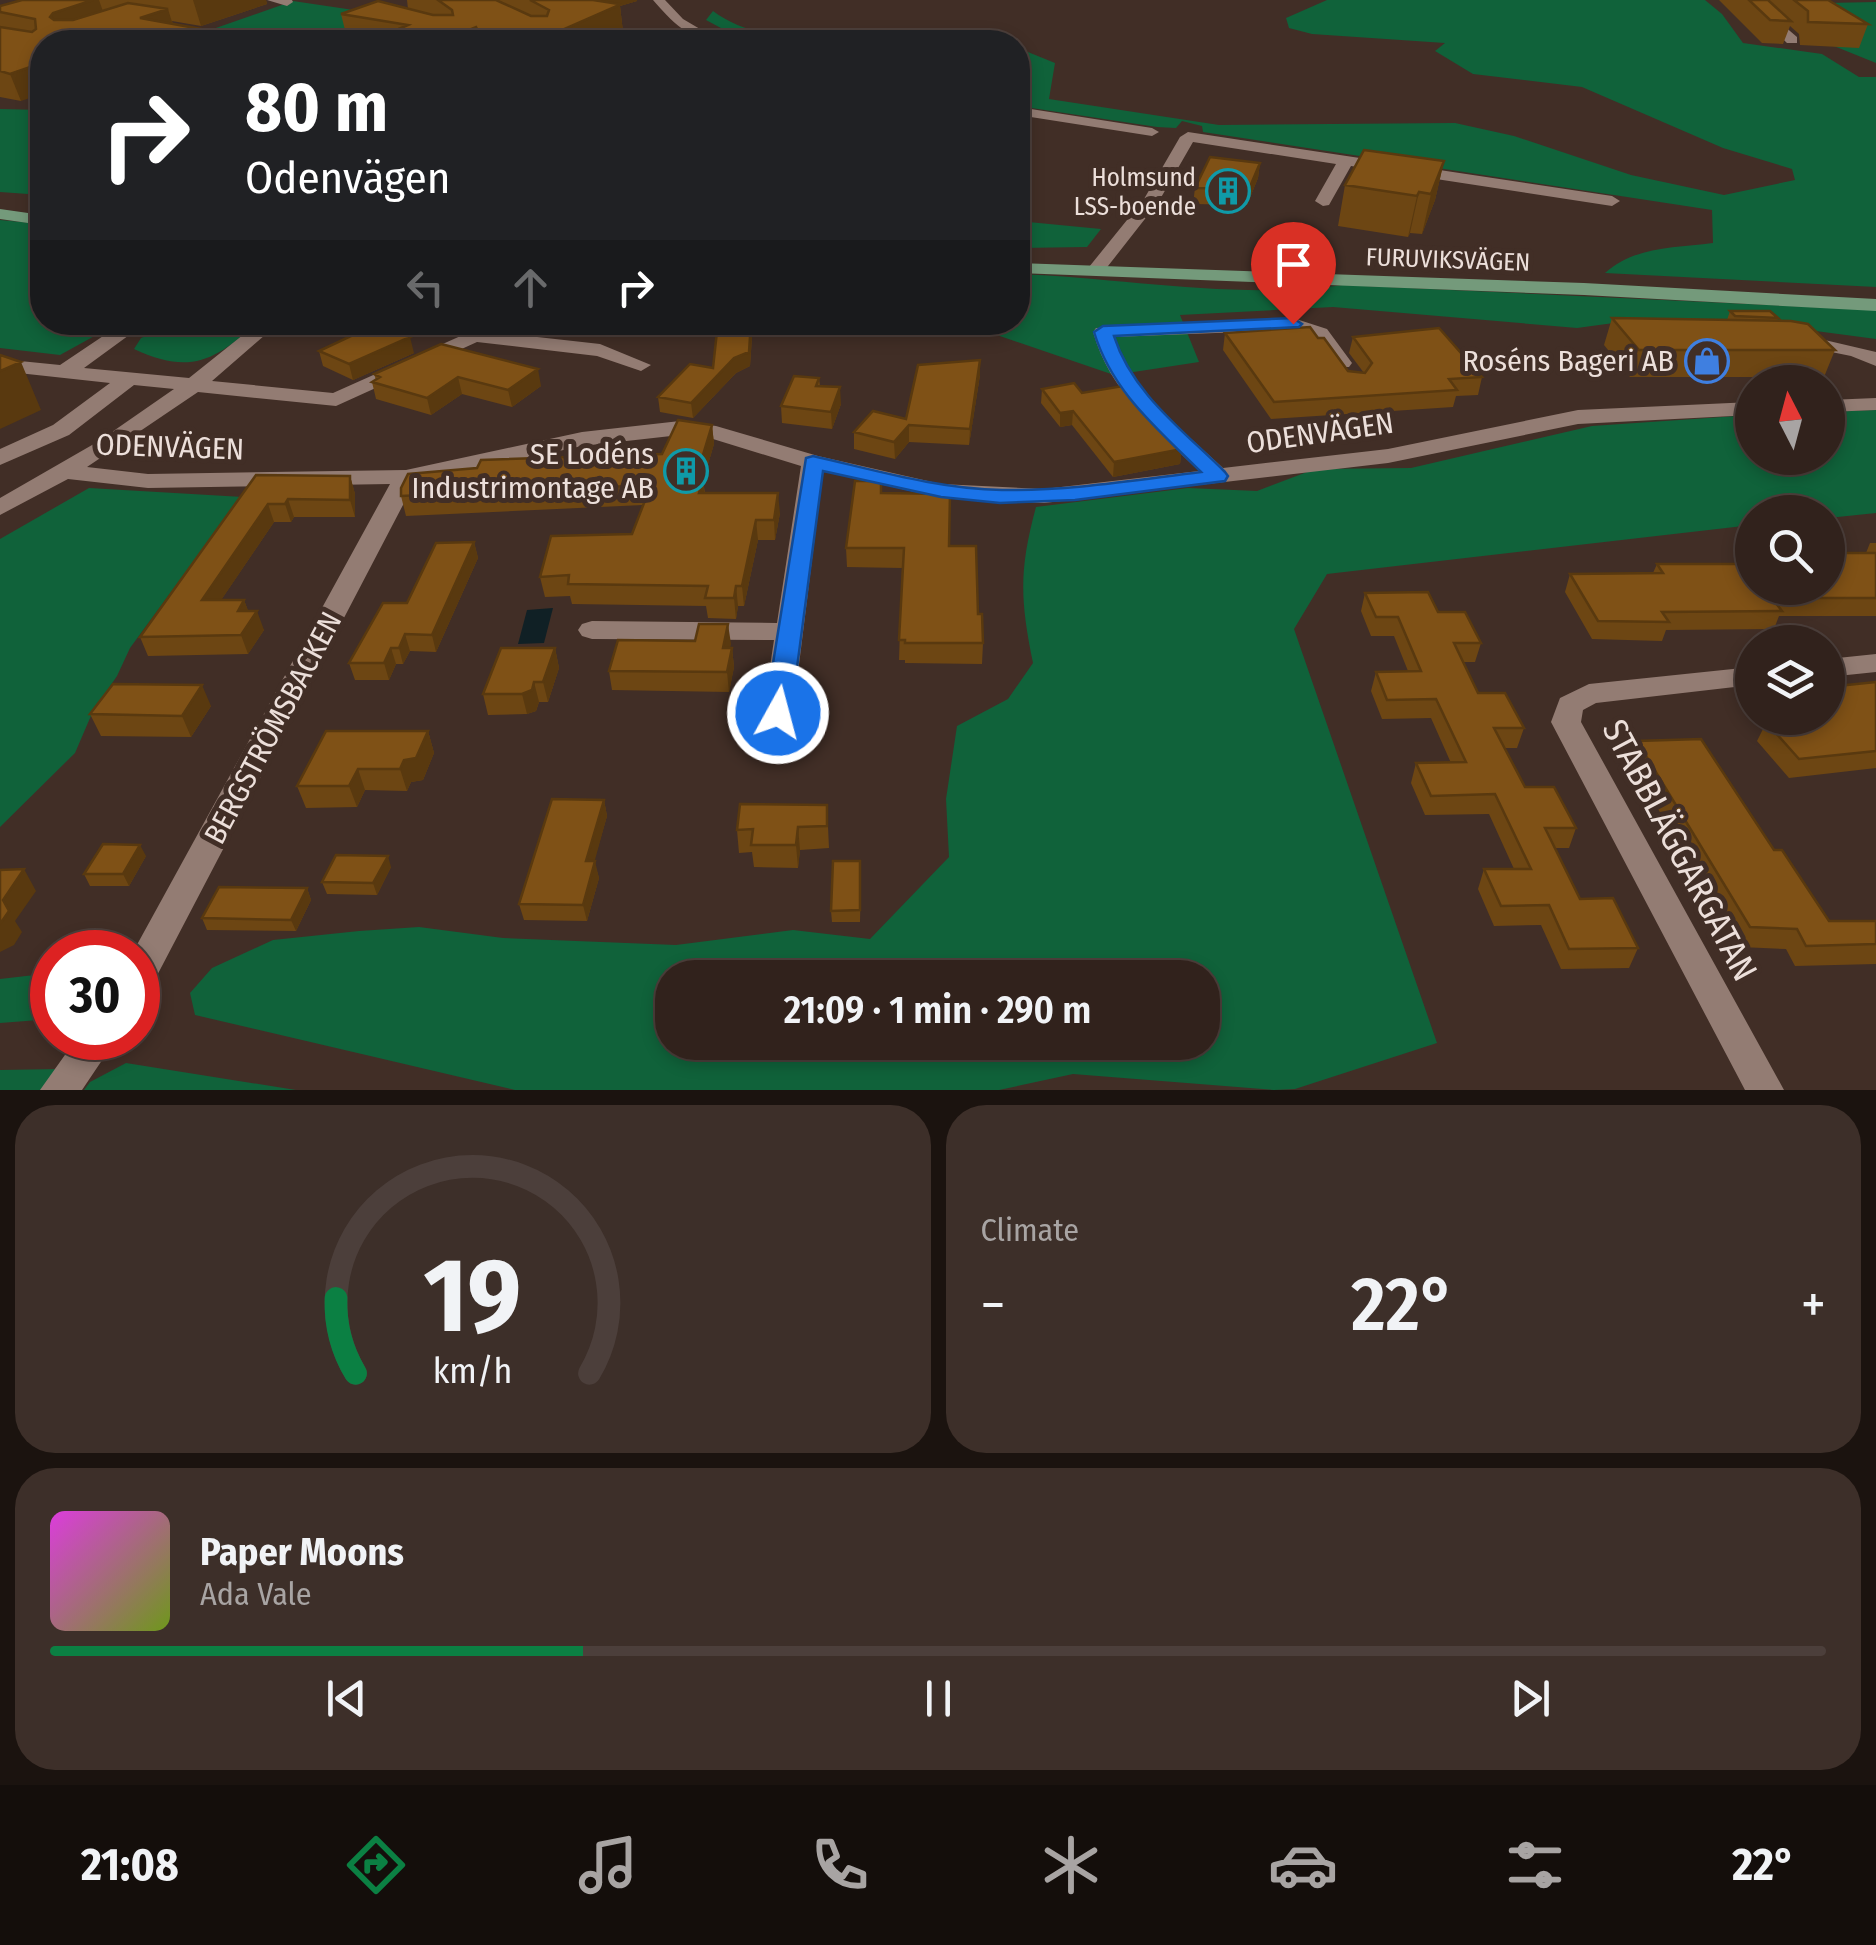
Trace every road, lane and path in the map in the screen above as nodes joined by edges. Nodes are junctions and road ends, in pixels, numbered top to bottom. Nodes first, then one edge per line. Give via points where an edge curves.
1 (659, 0) edge
2 (1747, 0) edge
3 (694, 30) edge
4 (1792, 40) dead end
5 (1030, 113) edge
6 (1152, 132) dead end
7 (1346, 161) junction
8 (1323, 201) dead end
9 (1612, 201) dead end
10 (0, 214) edge
11 (30, 218) edge
12 (1030, 268) edge
13 (1095, 271) junction
14 (1876, 305) edge
15 (119, 335) edge
16 (255, 335) edge
17 (1772, 339) edge
18 (1876, 360) edge
19 (641, 364) dead end
20 (0, 365) edge
21 (64, 372) junction
22 (130, 378) junction
23 (1355, 382) edge
24 (192, 386) junction
25 (1876, 404) edge
26 (1845, 405) edge
27 (1735, 410) edge
28 (0, 458) edge
29 (813, 462) junction
30 (66, 472) junction
31 (1218, 476) junction
32 (406, 477) junction
33 (0, 508) edge
34 (592, 630) dead end
35 (788, 632) junction
36 (1876, 663) edge
37 (1845, 666) edge
38 (1735, 678) edge
39 (778, 713) dead end
40 (160, 942) edge
41 (82, 1060) edge
42 (60, 1090) edge
43 (1766, 1090) edge

1 - 3 street
2 - 4 street
5 - 6 street
7 - 8 street
7 - 9 street via 1409,176
7 - 13 street via 1188,137 1151,201
10 - 11 main road
12 - 13 main road, FURUVIKSVÄGEN
13 - 14 main road, FURUVIKSVÄGEN
15 - 21 street
16 - 24 street
17 - 18 street via 1823,344
19 - 24 street via 600,350 474,336 336,400
20 - 21 street
21 - 22 street
22 - 24 street
22 - 28 street via 60,430
23 - 31 street via 1320,333 1302,325 1103,332 1112,362 1132,391
24 - 30 street
25 - 26 street
27 - 31 street, ODENVÄGEN via 1578,417 1388,456
29 - 31 street, ODENVÄGEN via 941,491 1000,496
29 - 32 street, ODENVÄGEN via 716,433 665,428
29 - 35 street
30 - 32 street, ODENVÄGEN via 148,481
30 - 33 street
32 - 40 street, BERGSTRÖMSBACKEN
34 - 35 street
35 - 39 street
36 - 37 street
38 - 43 street, STABBLÄGGARGATAN via 1589,694 1570,704 1566,722
41 - 42 street

